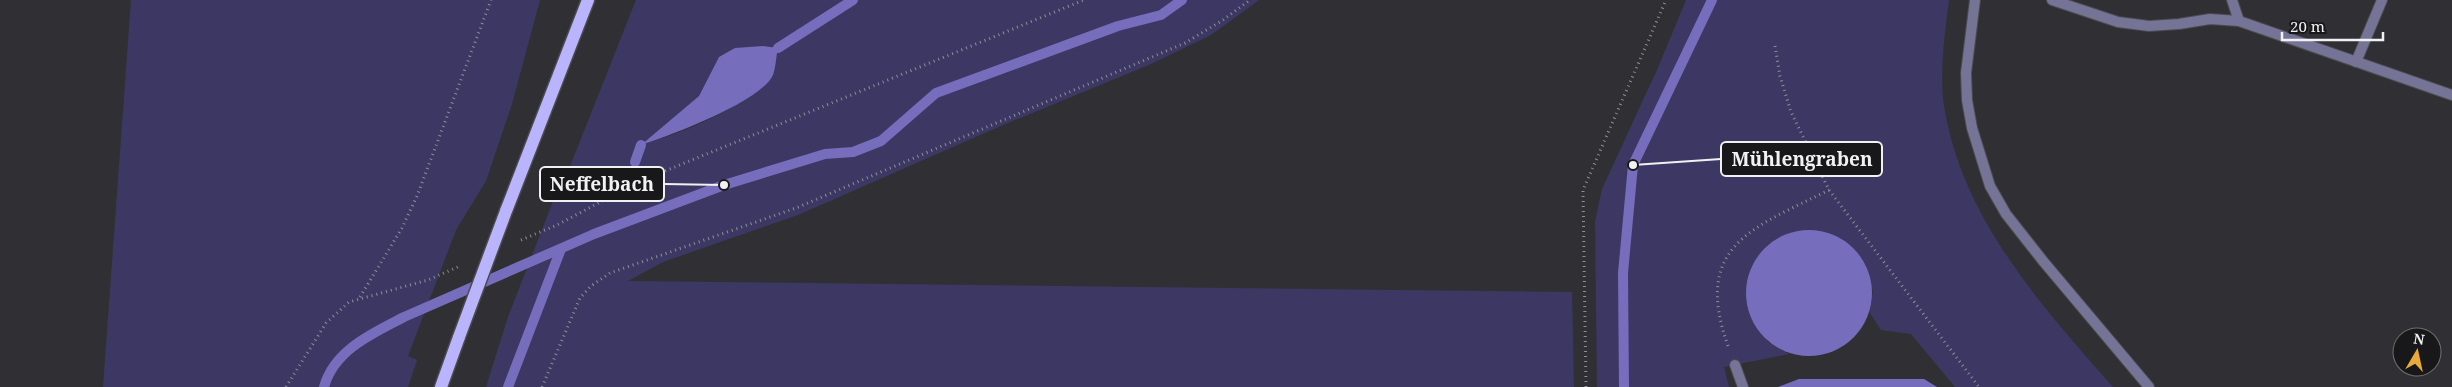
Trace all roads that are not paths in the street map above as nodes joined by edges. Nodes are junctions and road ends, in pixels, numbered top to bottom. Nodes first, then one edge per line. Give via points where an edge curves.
1 (588, 0) edge
2 (1975, 0) edge
3 (2052, 0) edge
4 (2232, 0) edge
5 (2382, 0) edge
6 (2239, 21) junction
7 (2356, 62) junction
8 (2452, 95) edge
9 (1735, 365) road end
10 (441, 387) edge
11 (1743, 387) edge
12 (2149, 387) edge

1 - 10 main road, bridge
2 - 12 lane via 1966,73 1968,100 1972,128 1990,186 2006,214 2043,261
3 - 6 lane via 2118,22 2149,26 2210,18
4 - 6 lane
5 - 7 lane
6 - 7 lane
7 - 8 lane
9 - 11 lane

